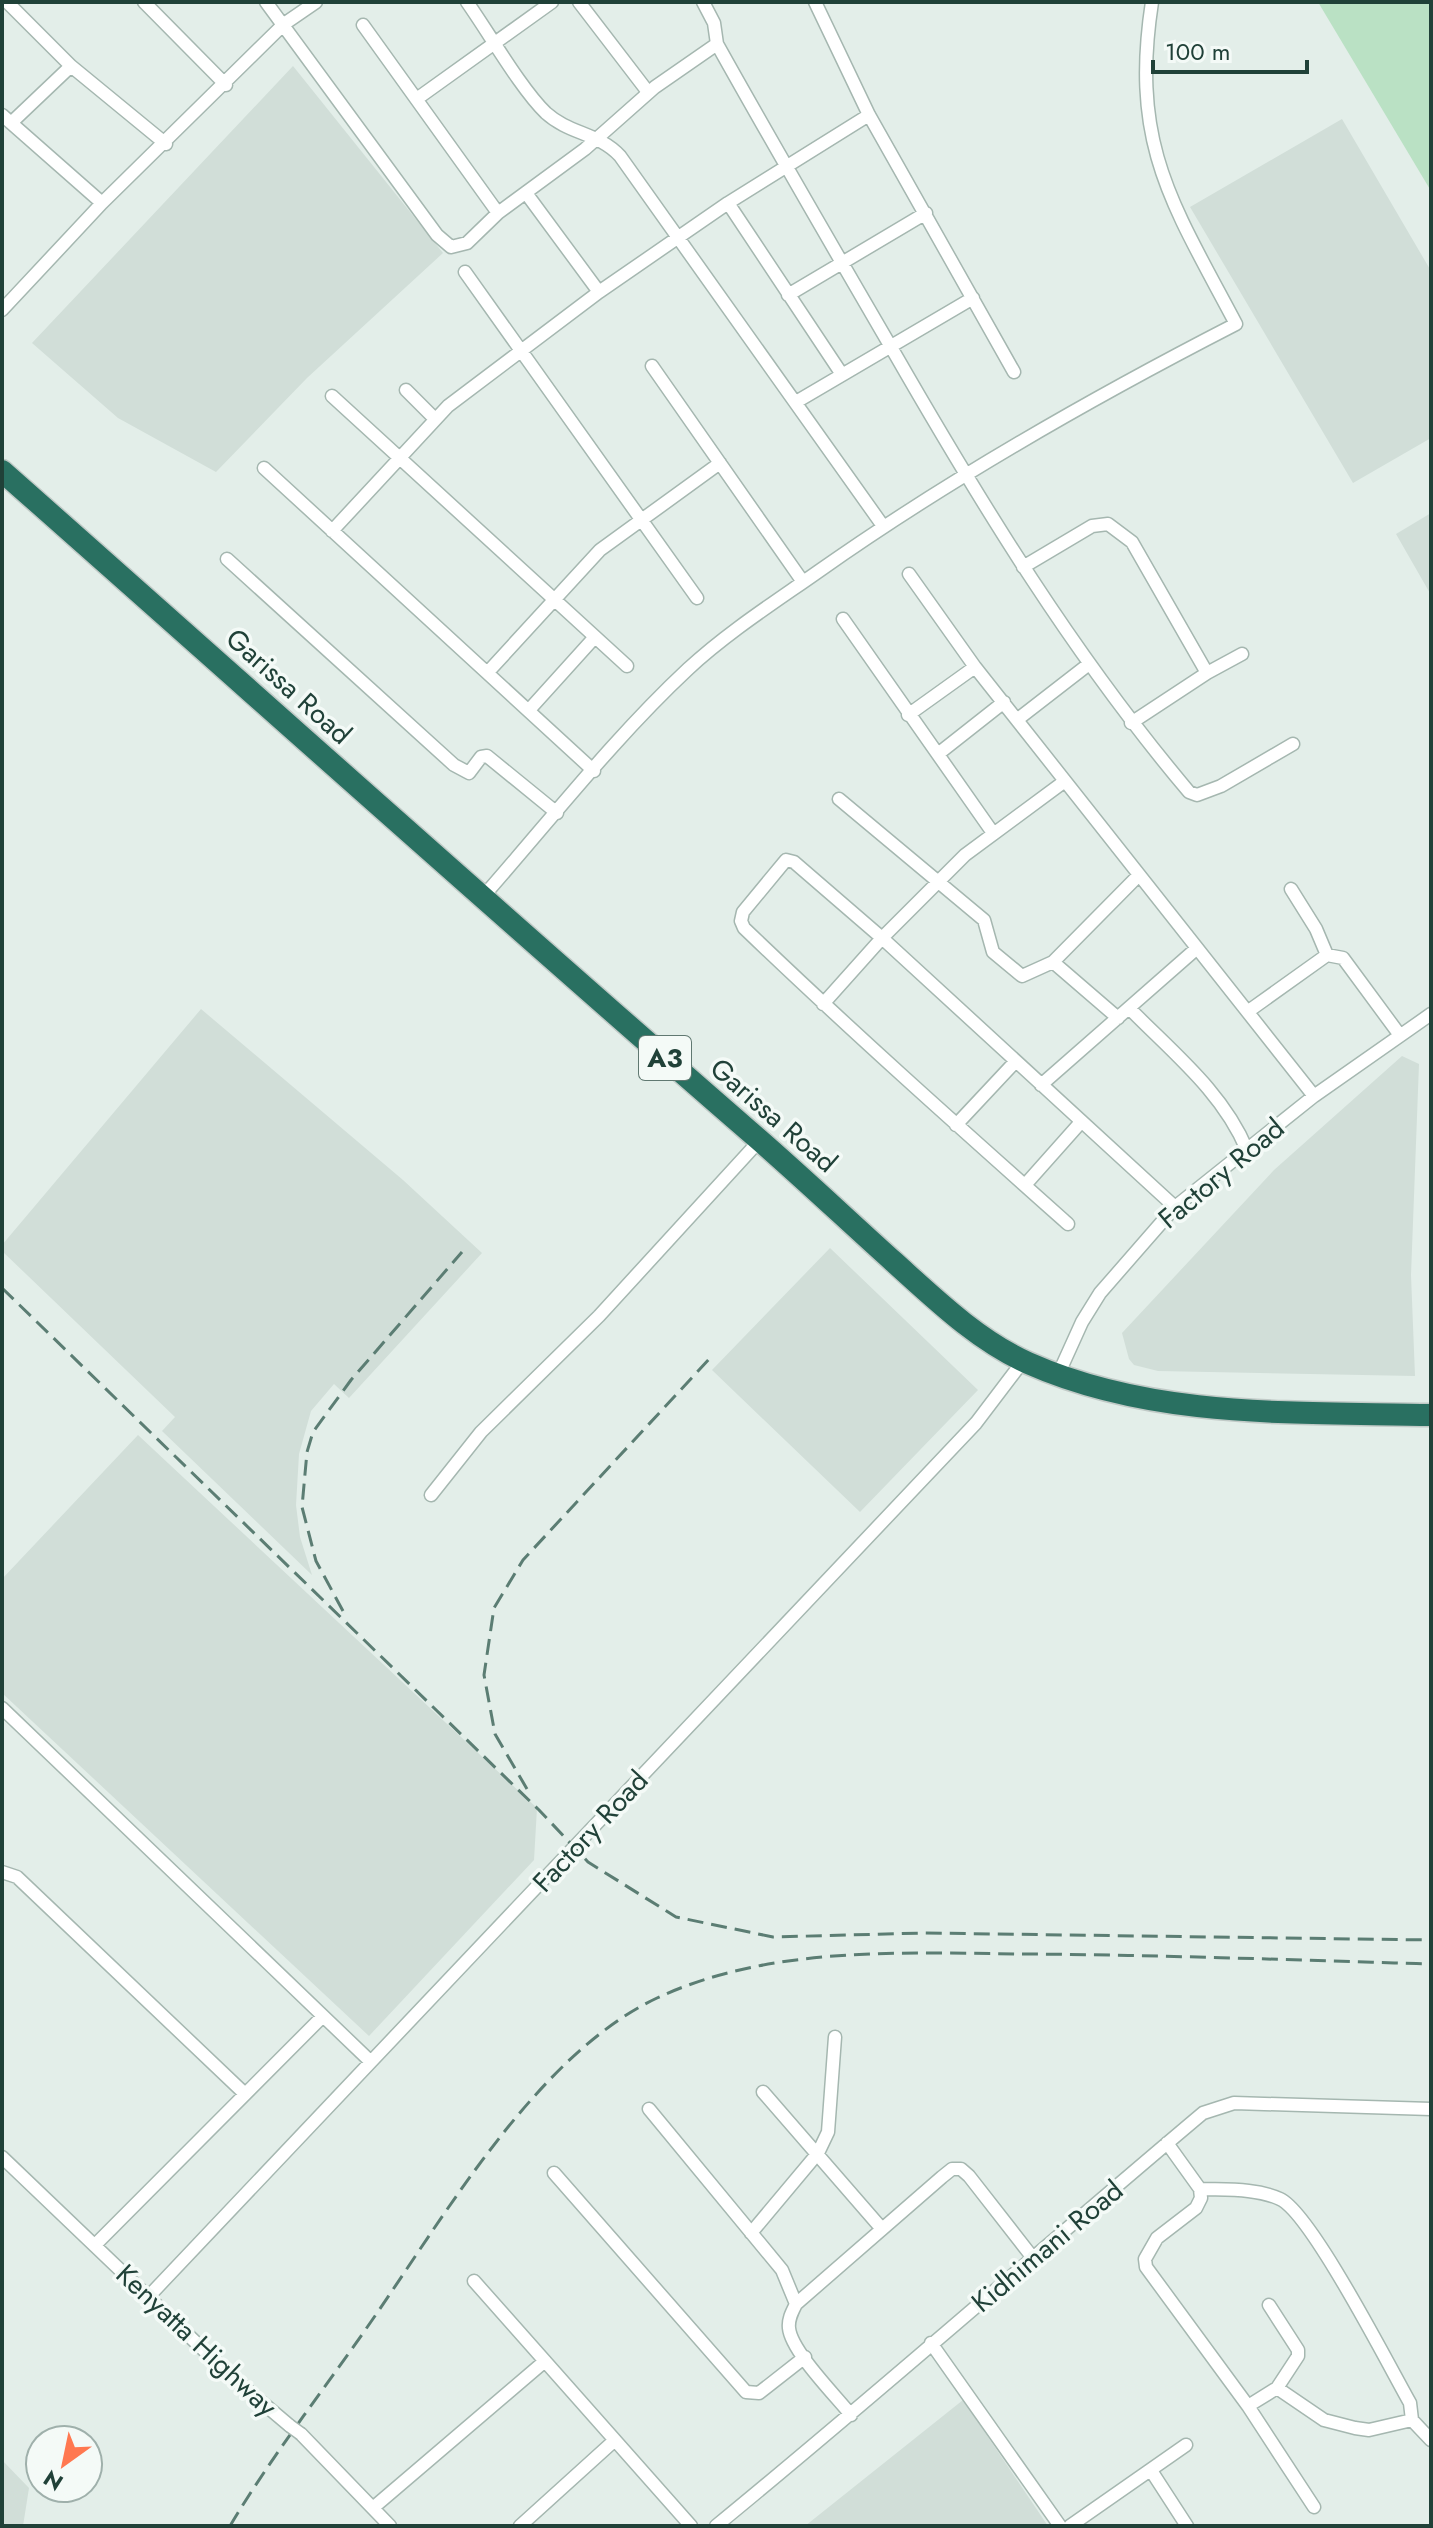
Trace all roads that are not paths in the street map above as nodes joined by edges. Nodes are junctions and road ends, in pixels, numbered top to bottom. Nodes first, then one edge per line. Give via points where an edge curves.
1 (7, 2) edge
2 (144, 2) edge
3 (266, 2) edge
4 (316, 2) edge
5 (467, 2) edge
6 (552, 2) edge
7 (579, 2) edge
8 (703, 2) edge
9 (815, 2) edge
10 (1152, 2) edge
11 (284, 24) junction
12 (363, 25) dead end
13 (496, 44) junction
14 (717, 44) junction
15 (71, 66) junction
16 (226, 85) junction
17 (648, 92) junction
18 (418, 98) junction
19 (869, 115) junction
20 (6, 119) edge
21 (598, 137) junction
22 (166, 144) junction
23 (784, 166) junction
24 (526, 193) junction
25 (102, 203) junction
26 (728, 203) junction
27 (498, 213) junction
28 (926, 213) junction
29 (677, 237) junction
30 (841, 265) junction
31 (465, 272) dead end
32 (599, 292) junction
33 (788, 295) junction
34 (973, 298) junction
35 (2, 310) edge
36 (891, 348) junction
37 (522, 351) junction
38 (652, 366) dead end
39 (1014, 372) dead end
40 (841, 373) junction
41 (406, 390) dead end
42 (332, 396) dead end
43 (796, 402) junction
44 (435, 419) junction
45 (397, 459) junction
46 (720, 463) junction
47 (264, 468) dead end
48 (2, 471) edge
49 (966, 474) junction
50 (642, 521) junction
51 (883, 526) junction
52 (332, 531) junction
53 (227, 559) dead end
54 (1023, 567) junction
55 (909, 574) dead end
56 (803, 582) junction
57 (697, 598) dead end
58 (553, 601) junction
59 (843, 619) dead end
60 (594, 638) junction
61 (1242, 654) dead end
62 (1089, 664) junction
63 (627, 666) dead end
64 (975, 667) junction
65 (488, 672) junction
66 (1207, 673) junction
67 (1004, 702) junction
68 (529, 710) junction
69 (908, 715) junction
70 (1018, 719) junction
71 (1131, 723) junction
72 (1293, 744) dead end
73 (938, 754) junction
74 (594, 771) junction
75 (1065, 781) junction
76 (839, 799) dead end
77 (557, 813) junction
78 (993, 833) junction
79 (1138, 876) junction
80 (936, 882) junction
81 (1291, 889) dead end
82 (481, 899) junction
83 (882, 938) junction
84 (1196, 949) junction
85 (1327, 955) junction
86 (1053, 962) junction
87 (823, 1004) junction
88 (1129, 1008) junction
89 (1250, 1010) junction
90 (1431, 1014) edge
91 (1118, 1018) junction
92 (1399, 1034) junction
93 (1015, 1062) junction
94 (1041, 1085) junction
95 (1314, 1096) junction
96 (1081, 1122) junction
97 (956, 1125) junction
98 (760, 1140) junction
99 (1247, 1150) junction
100 (1025, 1185) junction
101 (1175, 1207) junction
102 (1068, 1224) dead end
103 (1023, 1361) junction
104 (1058, 1375) junction
105 (1431, 1415) edge
106 (431, 1495) dead end
107 (2, 1708) edge
108 (2, 1872) edge
109 (322, 2017) junction
110 (835, 2037) dead end
111 (370, 2061) junction
112 (763, 2092) dead end
113 (244, 2093) junction
114 (649, 2109) dead end
115 (1431, 2109) edge
116 (1167, 2143) junction
117 (818, 2153) junction
118 (2, 2157) edge
119 (554, 2173) dead end
120 (1200, 2189) junction
121 (882, 2229) junction
122 (751, 2233) junction
123 (95, 2245) junction
124 (1033, 2258) junction
125 (474, 2281) dead end
126 (150, 2295) junction
127 (796, 2304) junction
128 (1269, 2305) dead end
129 (931, 2343) junction
130 (805, 2357) junction
131 (545, 2361) junction
132 (1277, 2388) junction
133 (1248, 2406) junction
134 (851, 2415) junction
135 (1412, 2420) junction
136 (615, 2440) junction
137 (1431, 2440) edge
138 (1186, 2445) dead end
139 (1152, 2472) junction
140 (374, 2507) junction
141 (1314, 2507) dead end
142 (390, 2526) edge
143 (520, 2526) edge
144 (691, 2526) edge
145 (716, 2526) edge
146 (1060, 2526) edge
147 (1070, 2526) edge
148 (1187, 2526) edge

1 - 15 street
2 - 16 street
3 - 11 street
4 - 11 street
5 - 13 street
6 - 13 street
7 - 17 street
8 - 14 street
9 - 19 street
10 - 49 street via 1145,99 1154,157 1171,201 1236,324 1092,399
11 - 16 street
11 - 27 street via 446,244 457,248 467,243
12 - 18 street
13 - 18 street
13 - 21 street via 546,112
14 - 17 street
14 - 23 street
15 - 20 street
15 - 22 street
16 - 22 street
17 - 21 street
18 - 27 street
19 - 23 street
19 - 28 street
20 - 25 street
21 - 24 street
21 - 29 street via 620,156
22 - 25 street
23 - 26 street
23 - 30 street
24 - 27 street
24 - 32 street
25 - 35 street
26 - 29 street
26 - 33 street
28 - 30 street
28 - 34 street
29 - 32 street
29 - 43 street
30 - 33 street
30 - 36 street
31 - 37 street
32 - 37 street
33 - 40 street
34 - 36 street
34 - 39 street
36 - 40 street
36 - 49 street
37 - 44 street
37 - 50 street
38 - 46 street
40 - 43 street
41 - 44 street
42 - 45 street
43 - 51 street
44 - 45 street
45 - 52 street
45 - 58 street
46 - 50 street
46 - 56 street
47 - 52 street
48 - 82 highway, Garissa Road / A3
49 - 51 street
49 - 54 street
50 - 57 street
50 - 58 street via 600,550
51 - 56 street
52 - 65 street
53 - 77 street via 454,765 469,773 487,756
54 - 62 street
54 - 66 street via 1092,526 1120,529
55 - 64 street
56 - 74 street via 690,668
58 - 60 street
58 - 65 street
59 - 69 street
60 - 63 street
60 - 68 street
61 - 66 street
62 - 70 street
62 - 71 street
64 - 67 street
64 - 69 street
65 - 68 street
66 - 71 street
67 - 70 street
67 - 73 street
68 - 74 street
69 - 73 street
70 - 75 street
71 - 72 street via 1197,795
73 - 78 street
74 - 77 street
75 - 78 street
75 - 79 street
76 - 80 street
77 - 82 street
78 - 80 street
79 - 84 street
79 - 86 street
80 - 83 street
80 - 86 street via 984,920 989,945 1015,973 1028,976
81 - 85 street
82 - 98 highway, Garissa Road / A3
83 - 87 street
83 - 87 street via 794,862 780,864 741,921
83 - 93 street
84 - 88 street
84 - 89 street
85 - 89 street
85 - 92 street via 1343,958
86 - 91 street
87 - 97 street
88 - 91 street
88 - 99 street via 1216,1097
89 - 95 street
90 - 92 street, Factory Road
91 - 94 street
92 - 95 street, Factory Road
93 - 94 street
93 - 97 street
94 - 96 street
95 - 99 street, Factory Road
96 - 100 street
96 - 101 street
97 - 100 street
98 - 103 highway, Garissa Road / A3 via 939,1303
98 - 106 street via 599,1316 481,1432
99 - 101 street, Factory Road
100 - 102 street
101 - 104 street, Factory Road via 1100,1293
103 - 104 highway, Garissa Road / A3
103 - 111 street, Factory Road via 976,1423
104 - 105 highway, Garissa Road / A3 via 1140,1398 1214,1408
107 - 109 street
108 - 113 street via 38,1895
109 - 111 street
109 - 113 street
110 - 117 street via 828,2132
111 - 126 street, Factory Road
112 - 117 street
113 - 123 street
114 - 122 street
115 - 116 street, Kidhimani Road via 1234,2103 1203,2113
116 - 120 street
116 - 124 street, Kidhimani Road
117 - 121 street
117 - 122 street
118 - 123 street, Kenyatta Highway
119 - 130 street via 746,2392 759,2393
120 - 133 street via 1196,2208 1157,2238 1145,2263
120 - 135 street via 1265,2194 1287,2203 1348,2291 1410,2403
121 - 124 street via 952,2169 961,2169
121 - 127 street
122 - 127 street via 782,2270
123 - 126 street, Kenyatta Highway
124 - 129 street, Kidhimani Road
125 - 131 street
126 - 140 street, Kenyatta Highway, bridge
127 - 130 street via 789,2331
128 - 132 street via 1298,2350 1295,2364
129 - 134 street, Kidhimani Road
129 - 146 street
130 - 134 street
131 - 136 street
131 - 140 street
132 - 133 street
132 - 135 street via 1324,2420 1355,2428
133 - 141 street
134 - 145 street, Kidhimani Road
135 - 137 street
136 - 143 street
136 - 144 street
138 - 139 street
139 - 147 street
139 - 148 street
140 - 142 street, Kenyatta Highway

